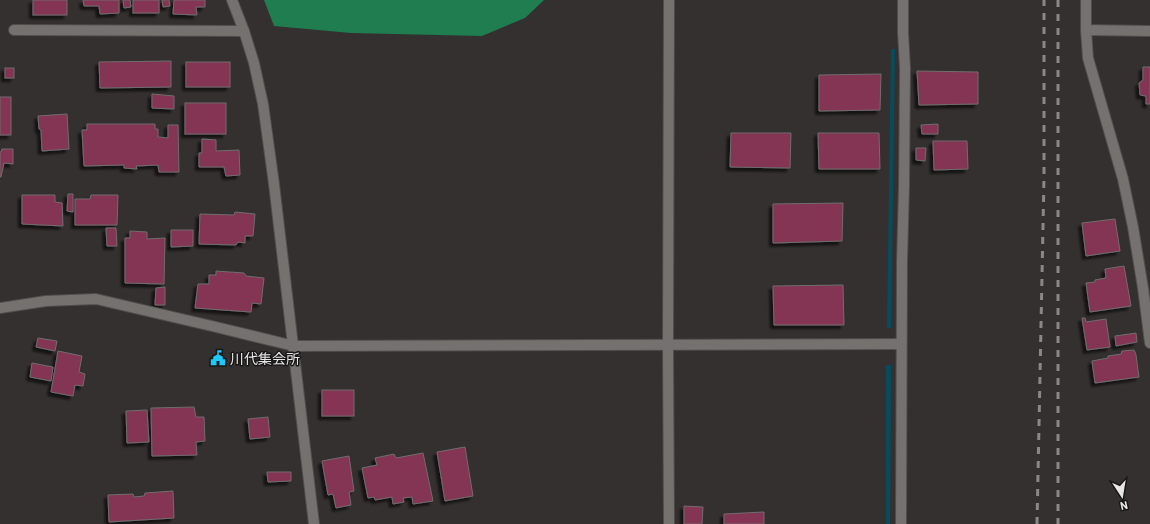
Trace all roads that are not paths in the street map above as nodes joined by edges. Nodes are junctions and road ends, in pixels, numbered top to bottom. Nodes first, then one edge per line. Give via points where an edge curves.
1 (232, 0) edge
2 (669, 0) edge
3 (903, 0) edge
4 (1086, 0) edge
5 (14, 30) dead end
6 (1086, 30) junction
7 (244, 31) junction
8 (1150, 31) edge
9 (0, 308) edge
10 (1150, 343) edge
11 (901, 344) junction
12 (294, 346) junction
13 (668, 346) junction
14 (314, 524) edge
15 (669, 524) edge
16 (901, 524) edge

1 - 7 street
2 - 13 street
3 - 11 street via 905,68
4 - 6 street
5 - 7 street
6 - 8 street
6 - 10 street via 1088,58 1123,179 1133,227
7 - 12 street via 263,104
9 - 12 street via 46,301 96,299
11 - 13 street
11 - 16 street
12 - 13 street
12 - 14 street
13 - 15 street

